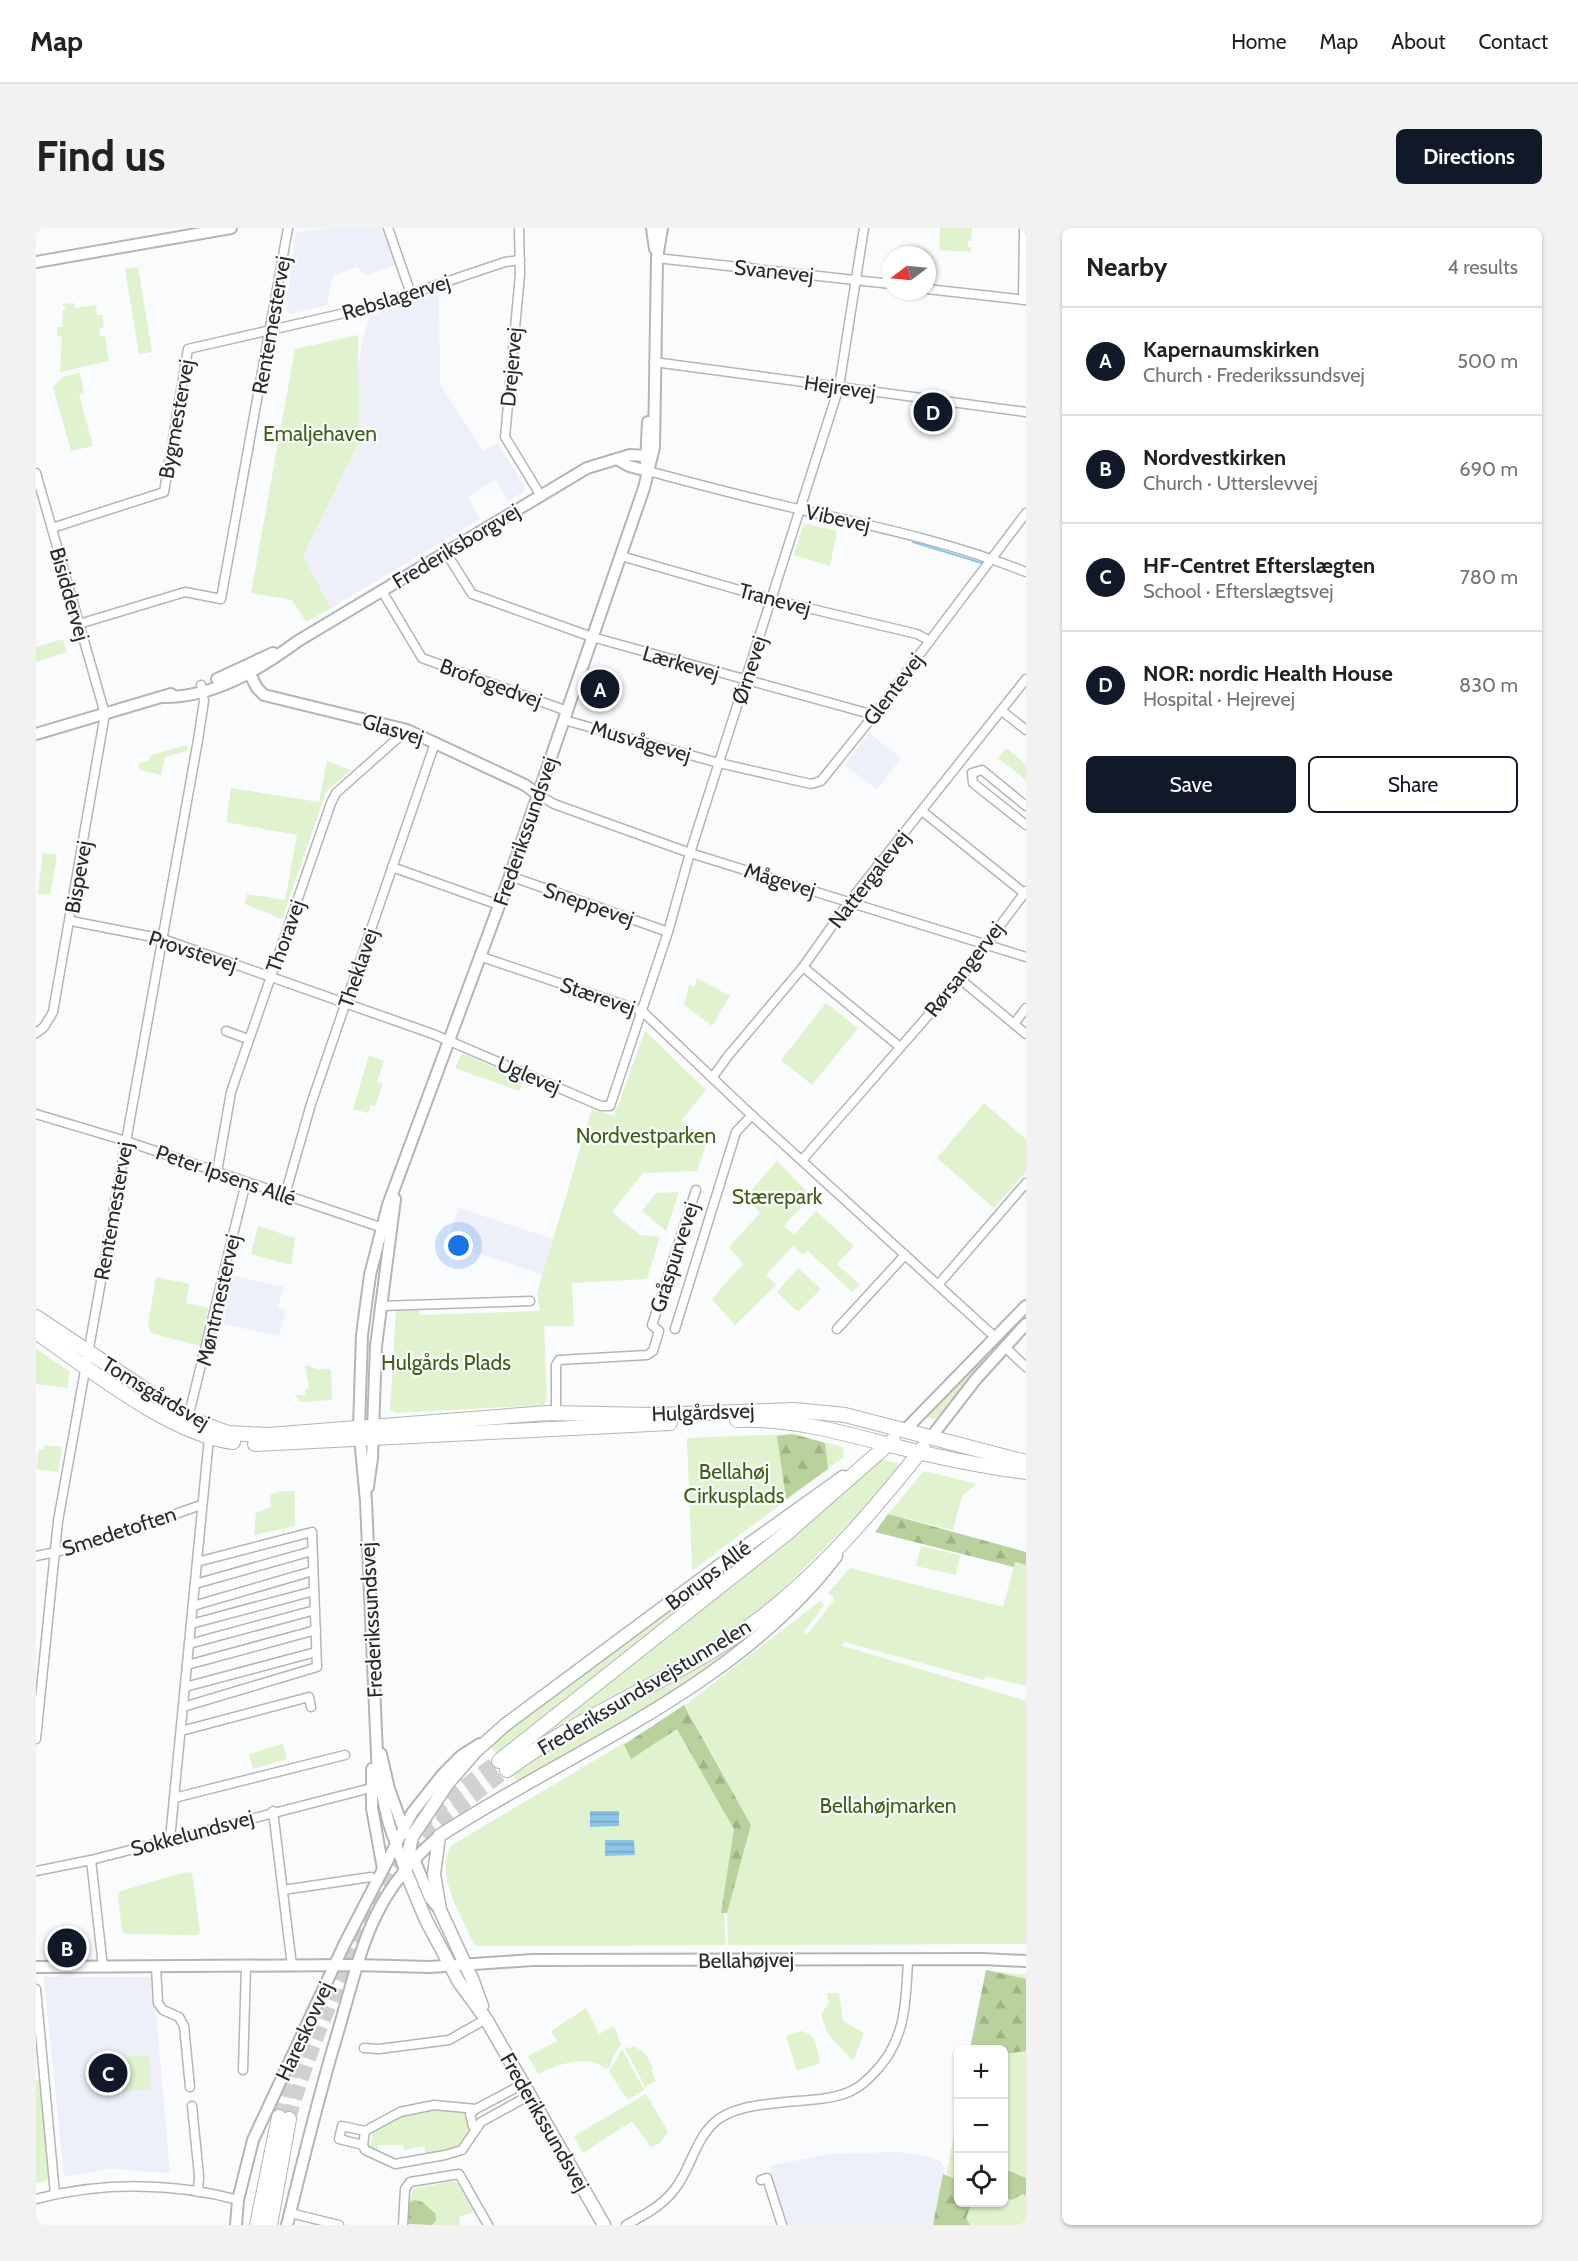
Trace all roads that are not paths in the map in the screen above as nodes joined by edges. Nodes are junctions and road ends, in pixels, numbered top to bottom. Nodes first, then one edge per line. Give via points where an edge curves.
1 (231, 228) edge
2 (288, 228) edge
3 (388, 228) edge
4 (519, 228) edge
5 (652, 228) edge
6 (662, 228) edge
7 (864, 228) edge
8 (1024, 228) edge
9 (657, 258) junction
10 (520, 260) junction
11 (36, 262) edge
12 (856, 280) junction
13 (882, 283) edge
14 (936, 290) edge
15 (411, 294) junction
16 (1024, 300) edge
17 (271, 329) junction
18 (654, 362) junction
19 (839, 387) junction
20 (1026, 412) edge
21 (647, 469) junction
22 (36, 473) edge
23 (541, 496) junction
24 (800, 509) junction
25 (1026, 513) edge
26 (51, 528) junction
27 (446, 551) junction
28 (621, 556) junction
29 (992, 558) junction
30 (1026, 572) edge
31 (382, 591) junction
32 (772, 599) junction
33 (79, 624) junction
34 (592, 638) junction
35 (298, 641) junction
36 (930, 642) junction
37 (250, 674) junction
38 (1026, 679) edge
39 (745, 681) junction
40 (202, 688) junction
41 (1002, 711) junction
42 (105, 714) junction
43 (565, 715) junction
44 (874, 715) junction
45 (407, 730) junction
46 (1026, 730) edge
47 (36, 734) edge
48 (435, 743) junction
49 (719, 763) junction
50 (537, 794) junction
51 (1026, 806) edge
52 (922, 811) junction
53 (1026, 825) edge
54 (690, 853) junction
55 (393, 867) junction
56 (510, 876) junction
57 (1025, 892) edge
58 (849, 902) junction
59 (499, 905) junction
60 (70, 921) junction
61 (668, 932) junction
62 (163, 939) junction
63 (986, 944) junction
64 (479, 956) junction
65 (1026, 957) edge
66 (803, 967) junction
67 (270, 977) junction
68 (960, 979) junction
69 (346, 1004) junction
70 (1026, 1008) edge
71 (642, 1011) junction
72 (1014, 1024) junction
73 (226, 1031) dead end
74 (36, 1033) edge
75 (1026, 1034) edge
76 (249, 1039) junction
77 (448, 1041) junction
78 (900, 1047) junction
79 (712, 1078) junction
80 (610, 1107) joint
81 (36, 1114) edge
82 (752, 1115) junction
83 (126, 1141) junction
84 (802, 1159) junction
85 (217, 1172) junction
86 (246, 1182) junction
87 (1025, 1186) edge
88 (696, 1190) dead end
89 (285, 1195) junction
90 (385, 1228) junction
91 (905, 1256) junction
92 (938, 1285) junction
93 (530, 1301) dead end
94 (380, 1306) junction
95 (1026, 1306) edge
96 (36, 1317) edge
97 (1026, 1324) edge
98 (675, 1329) dead end
99 (837, 1329) dead end
100 (36, 1332) edge
101 (996, 1338) junction
102 (1005, 1347) junction
103 (87, 1351) junction
104 (84, 1365) junction
105 (1026, 1367) edge
106 (556, 1413) junction
107 (188, 1418) junction
108 (786, 1421) junction
109 (366, 1431) junction
110 (902, 1432) junction
111 (209, 1438) junction
112 (887, 1444) junction
113 (926, 1444) junction
114 (1026, 1462) edge
115 (862, 1466) junction
116 (1026, 1472) edge
117 (201, 1505) junction
118 (857, 1527) junction
119 (312, 1551) junction
120 (54, 1552) junction
121 (36, 1556) edge
122 (197, 1562) junction
123 (313, 1571) junction
124 (195, 1584) junction
125 (314, 1591) junction
126 (193, 1606) junction
127 (315, 1610) junction
128 (191, 1624) junction
129 (316, 1630) junction
130 (189, 1644) junction
131 (316, 1652) junction
132 (187, 1665) junction
133 (185, 1687) junction
134 (183, 1707) junction
135 (311, 1707) dead end
136 (181, 1731) junction
137 (36, 1739) edge
138 (376, 1739) junction
139 (486, 1741) junction
140 (345, 1755) dead end
141 (374, 1792) junction
142 (174, 1798) junction
143 (273, 1811) junction
144 (403, 1829) junction
145 (439, 1836) junction
146 (170, 1839) junction
147 (396, 1845) junction
148 (409, 1845) junction
149 (414, 1858) junction
150 (91, 1860) junction
151 (383, 1869) junction
152 (36, 1870) edge
153 (405, 1870) junction
154 (357, 1881) junction
155 (378, 1881) junction
156 (283, 1890) junction
157 (371, 1894) junction
158 (440, 1910) junction
159 (908, 1959) junction
160 (1026, 1961) edge
161 (335, 1965) junction
162 (355, 1965) junction
163 (466, 1965) junction
164 (292, 1966) junction
165 (450, 1966) junction
166 (36, 1967) edge
167 (103, 1967) junction
168 (156, 1967) junction
169 (246, 1967) junction
170 (36, 1989) edge
171 (486, 2019) junction
172 (364, 2048) dead end
173 (40, 2068) edge
174 (243, 2070) dead end
175 (523, 2084) junction
176 (190, 2087) dead end
177 (530, 2095) junction
178 (192, 2106) dead end
179 (476, 2109) junction
180 (478, 2127) junction
181 (365, 2131) junction
182 (363, 2145) junction
183 (761, 2180) dead end
184 (198, 2192) junction
185 (55, 2194) junction
186 (36, 2199) edge
187 (238, 2200) junction
188 (290, 2213) junction
189 (236, 2225) edge
190 (256, 2225) edge
191 (270, 2225) edge
192 (287, 2225) edge
193 (339, 2225) edge
194 (403, 2225) edge
195 (488, 2225) edge
196 (604, 2225) edge
197 (626, 2225) edge
198 (782, 2225) edge

1 - 11 street
2 - 17 street, Rentemestervej
3 - 15 street
4 - 10 street, Drejervej
5 - 9 street, Frederikssundsvej
6 - 9 street, Frederikssundsvej
7 - 12 street, Ørnevej
8 - 16 street
9 - 12 street, Svanevej
9 - 18 street, Frederikssundsvej
10 - 15 street, Rebslagervej
10 - 23 street, Drejervej via 505,437
12 - 13 street, Svanevej
12 - 19 street, Ørnevej
14 - 16 street
15 - 17 street, Rebslagervej
17 - 26 street, Bygmestervej via 188,349 164,492
17 - 33 street, Rentemestervej via 221,599 185,592
18 - 19 street, Hejrevej
18 - 21 street, Frederikssundsvej via 654,447
19 - 20 street, Hejrevej
19 - 24 street, Ørnevej
21 - 23 street, Frederiksborgvej via 617,459 596,463
21 - 24 street, Vibevej
21 - 28 street, Frederikssundsvej
22 - 26 street, Bisiddervej
23 - 27 street, Frederiksborgvej
24 - 29 street, Vibevej
24 - 32 street, Ørnevej
25 - 29 street, Glentevej
26 - 33 street, Bisiddervej
27 - 31 street, Frederiksborgvej
27 - 34 street, Lærkevej via 472,594
28 - 32 street, Tranevej
28 - 34 street, Frederikssundsvej
29 - 30 street, Vibevej
29 - 36 street, Glentevej
31 - 35 street, Frederiksborgvej
31 - 43 street, Brofogedvej via 422,658
32 - 36 street, Tranevej via 917,634
32 - 39 street, Ørnevej
33 - 42 street, Bisiddervej
34 - 39 street, Lærkevej
34 - 43 street, Frederikssundsvej
35 - 37 street, Frederiksborgvej
35 - 40 street, Frederiksborgvej
36 - 44 street, Glentevej
37 - 40 street, Frederiksborgvej
37 - 45 street, Glasvej via 264,695
38 - 41 street, Nattergalevej
39 - 44 street, Lærkevej
39 - 49 street, Ørnevej
40 - 42 street, Frederiksborgvej
40 - 62 street, Rentemestervej via 198,740
41 - 46 street
41 - 52 street, Nattergalevej
42 - 47 street, Frederiksborgvej
42 - 60 street, Bispevej
43 - 49 street, Musvågevej
43 - 50 street, Frederikssundsvej
44 - 49 street, Glentevej via 821,781 811,784
45 - 48 street, Glasvej
45 - 67 street, Thoravej via 336,793 331,802
48 - 50 street, Glasvej
48 - 55 street, Theklavej
49 - 54 street, Ørnevej
50 - 54 street, Mågevej via 554,804
50 - 56 street, Frederikssundsvej
51 - 53 street via 982,770 972,773 973,783
52 - 57 street
52 - 58 street, Nattergalevej
54 - 58 street, Mågevej
54 - 61 street, Ørnevej
55 - 59 street
55 - 69 street, Theklavej
56 - 59 street, Frederikssundsvej
56 - 61 street, Sneppevej
57 - 63 street, Rørsangervej
58 - 63 street, Mågevej
58 - 66 street, Nattergalevej
59 - 64 street, Frederikssundsvej
60 - 62 street, Provstevej
60 - 74 street, Bispevej via 53,1012
61 - 71 street, Ørnevej
62 - 67 street, Provstevej
62 - 83 street, Rentemestervej
63 - 65 street, Mågevej
63 - 68 street, Rørsangervej
64 - 71 street, Stærevej
64 - 77 street, Frederikssundsvej
66 - 78 street
66 - 79 street, Nattergalevej
67 - 69 street, Provstevej
67 - 76 street, Thoravej
68 - 72 street
68 - 78 street, Rørsangervej
69 - 77 street, Provstevej
69 - 89 street, Theklavej
70 - 72 street
71 - 79 street, Stærevej
71 - 80 street, Ørnevej
72 - 75 street
73 - 76 street
76 - 85 street, Thoravej via 231,1092
77 - 80 street, Uglevej
77 - 90 street, Frederikssundsvej
78 - 84 street, Rørsangervej
79 - 82 street, Stærevej
81 - 83 street, Peter Ipsens Allé
82 - 84 street, Stærevej
82 - 98 street via 736,1132
83 - 85 street, Peter Ipsens Allé
83 - 103 street, Rentemestervej
84 - 91 street, Stærevej
85 - 86 street, Peter Ipsens Allé
86 - 89 street, Peter Ipsens Allé
86 - 107 street, Møntmestervej
87 - 92 street
88 - 106 street, Gråspurvevej via 652,1325 659,1331 653,1351 647,1355 559,1360
89 - 90 street, Peter Ipsens Allé
90 - 94 street, Frederikssundsvej
90 - 109 street, Frederikssundsvej via 370,1275 361,1351
91 - 92 street, Stærevej
91 - 99 street
92 - 101 street, Stærevej
93 - 94 street
94 - 109 street, Frederikssundsvej
95 - 101 street, Borups Allé
96 - 103 main road, Tomsgårdsvej
97 - 102 street
100 - 104 main road, Tomsgårdsvej
101 - 110 street, Borups Allé
102 - 105 street
102 - 113 street
103 - 104 street, Rentemestervej
103 - 107 main road, Tomsgårdsvej
104 - 111 main road, Tomsgårdsvej via 157,1414
104 - 120 street, Rentemestervej
106 - 109 main road, Hulgårdsvej
106 - 110 main road, Hulgårdsvej via 656,1415 794,1410 845,1415
107 - 109 main road, Tomsgårdsvej via 212,1429 244,1434
108 - 109 main road, Hulgårdsvej
108 - 110 main road via 809,1418
108 - 112 main road, Hulgårdsvej
109 - 111 main road, Tomsgårdsvej via 267,1444
109 - 138 street, Frederikssundsvej
110 - 112 main road, Borups Allé
110 - 113 main road, Hulgårdsvej
111 - 117 street
112 - 113 main road, Hulgårdsvej
112 - 115 main road, Borups Allé
113 - 114 main road, Hulgårdsvej
113 - 116 main road, Hulgårdsvej via 971,1464
113 - 118 main road
115 - 118 main road, Frederikssundsvejstunnelen via 839,1490 503,1766 725,1643 796,1587
115 - 139 main road, Borups Allé via 731,1557
117 - 120 street, Smedetoften
117 - 122 street
118 - 145 main road via 814,1584 746,1647 611,1736
119 - 122 street via 312,1532
119 - 123 street
119 - 124 street
120 - 121 street, Smedetoften
120 - 137 street, Rentemestervej
122 - 124 street
123 - 125 street
123 - 126 street
124 - 126 street
125 - 127 street
125 - 128 street
126 - 128 street
127 - 129 street
127 - 130 street
128 - 130 street
129 - 131 street
129 - 132 street
130 - 132 street
131 - 133 street
131 - 134 street via 317,1667
132 - 133 street
133 - 134 street
134 - 136 street
135 - 136 street via 309,1697
136 - 142 street
138 - 141 street, Frederikssundsvej
138 - 144 street, Frederikssundsvej
139 - 144 street, Borups Allé via 461,1756 443,1774
139 - 148 main road via 448,1784
140 - 142 street
141 - 143 street, Sokkelundsvej via 348,1793
141 - 147 street, Frederikssundsvej
141 - 151 street
142 - 146 street
143 - 146 street, Sokkelundsvej
143 - 156 street
144 - 147 street, Borups Allé
144 - 148 street, Frederikssundsvej
145 - 149 street
145 - 158 main road, Frederikssundsvej via 434,1874
146 - 150 street, Sokkelundsvej
147 - 151 street, Hareskovvej
147 - 153 street, Frederikssundsvej
148 - 149 street, Frederikssundsvej
148 - 153 main road
149 - 153 street, Hareskovvej
149 - 158 street, Frederikssundsvej via 430,1898
150 - 152 street, Sokkelundsvej
150 - 167 street
151 - 155 street, Hareskovvej
153 - 162 street, Hareskovvej via 375,1916
153 - 165 main road, Frederikssundsvej
154 - 155 street via 370,1877
154 - 156 street
154 - 157 street
155 - 157 street, Hareskovvej
156 - 164 street
157 - 161 street, Hareskovvej
158 - 163 main road, Frederikssundsvej
159 - 160 street, Bellahøjvej
159 - 163 street, Bellahøjvej via 532,1960
159 - 197 street via 900,2037 886,2061 862,2085 837,2095 738,2110 717,2120 705,2132 673,2191 653,2210
161 - 162 street, Bellahøjvej
161 - 164 street, Bellahøjvej
161 - 187 street, Hareskovvej via 258,2129
162 - 165 street, Bellahøjvej
162 - 188 street, Hareskovvej
163 - 165 street, Bellahøjvej
163 - 171 main road, Frederikssundsvej
164 - 169 street, Bellahøjvej
165 - 171 main road, Frederikssundsvej
166 - 167 street, Bellahøjvej
167 - 168 street, Bellahøjvej
168 - 169 street, Bellahøjvej
168 - 176 street via 158,2003 163,2010 179,2017 184,2026
169 - 174 street
170 - 173 street
171 - 172 street via 449,2040
171 - 175 main road, Frederikssundsvej
173 - 185 street
175 - 177 main road, Frederikssundsvej
175 - 179 street
177 - 180 street
177 - 196 main road, Frederikssundsvej
178 - 184 street
179 - 180 street via 470,2120
179 - 181 street via 434,2105 400,2112
180 - 182 street via 462,2150 395,2164 365,2150
181 - 182 street
181 - 182 street via 342,2126 339,2139
183 - 198 street via 767,2178
184 - 185 street via 166,2187 105,2187
184 - 187 street
185 - 186 street
187 - 189 street, Hareskovvej
188 - 192 street, Hareskovvej
188 - 193 street
190 - 191 main road via 284,2118
194 - 195 street via 405,2189 410,2182 459,2174

